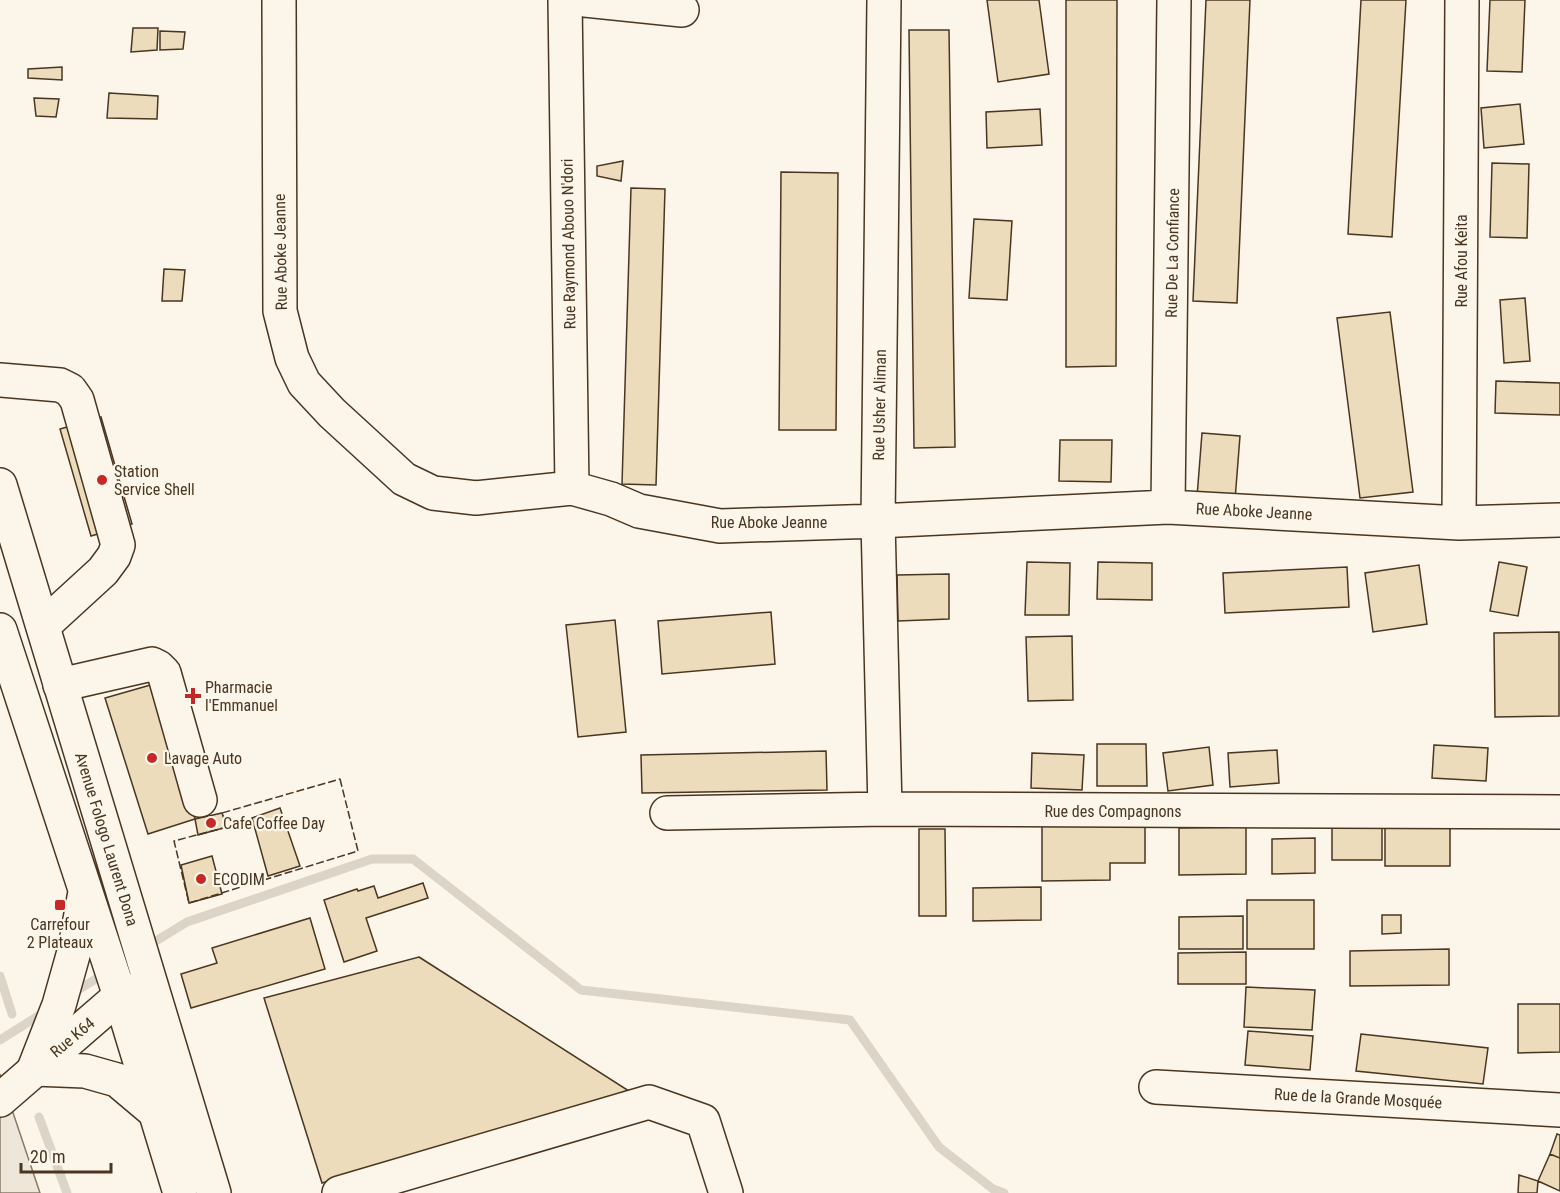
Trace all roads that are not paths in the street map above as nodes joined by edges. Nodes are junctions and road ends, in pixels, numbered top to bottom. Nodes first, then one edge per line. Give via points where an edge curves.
1 (279, 0) edge
2 (565, 0) edge
3 (585, 0) edge
4 (884, 0) edge
5 (1174, 0) edge
6 (1462, 0) edge
7 (682, 10) dead end
8 (0, 380) edge
9 (0, 485) edge
10 (572, 488) junction
11 (1168, 507) junction
12 (878, 520) junction
13 (1560, 520) edge
14 (1459, 523) junction
15 (43, 626) junction
16 (0, 630) edge
17 (60, 685) junction
18 (200, 800) dead end
19 (885, 809) junction
20 (1560, 812) edge
21 (667, 813) dead end
22 (86, 890) junction
23 (150, 984) junction
24 (120, 996) junction
25 (34, 1069) junction
26 (1156, 1087) dead end
27 (0, 1100) edge
28 (1560, 1110) edge
29 (155, 1112) junction
30 (180, 1193) edge
31 (214, 1193) edge
32 (339, 1193) edge
33 (726, 1193) edge

1 - 10 street, Rue Aboke Jeanne via 280,311 292,358 304,383 404,479 433,493 477,498
2 - 10 street, Rue Raymond Abouo N'dori
3 - 7 street
4 - 12 street, Rue Usher Aliman
5 - 11 street, Rue De La Confiance
6 - 14 street, Rue Afou Keita
8 - 15 street via 60,385 70,390 77,400 118,545 103,571
9 - 15 street, Avenue Fologo Laurent Dona
10 - 12 street, Rue Aboke Jeanne via 639,511 720,526
11 - 12 street, Rue Aboke Jeanne
11 - 14 street, Rue Aboke Jeanne
12 - 19 street, Rue Usher Aliman
13 - 14 street, Rue Aboke Jeanne
15 - 17 street, Avenue Fologo Laurent Dona
16 - 22 street, Avenue Fologo Laurent Dona
17 - 18 street via 152,664 158,667 164,673
17 - 23 street, Avenue Fologo Laurent Dona
19 - 20 street, Rue des Compagnons
19 - 21 street, Rue des Compagnons
22 - 24 street, Avenue Fologo Laurent Dona
22 - 25 street via 59,1005
23 - 24 street, Rue K64
23 - 31 street, Avenue Fologo Laurent Dona
24 - 25 street, Rue K64
24 - 29 street, Avenue Fologo Laurent Dona
25 - 27 street, Rue K64
25 - 29 street via 85,1071 117,1080
26 - 28 street, Rue de la Grande Mosquée
29 - 30 street, Avenue Fologo Laurent Dona
32 - 33 street via 649,1102 703,1121

